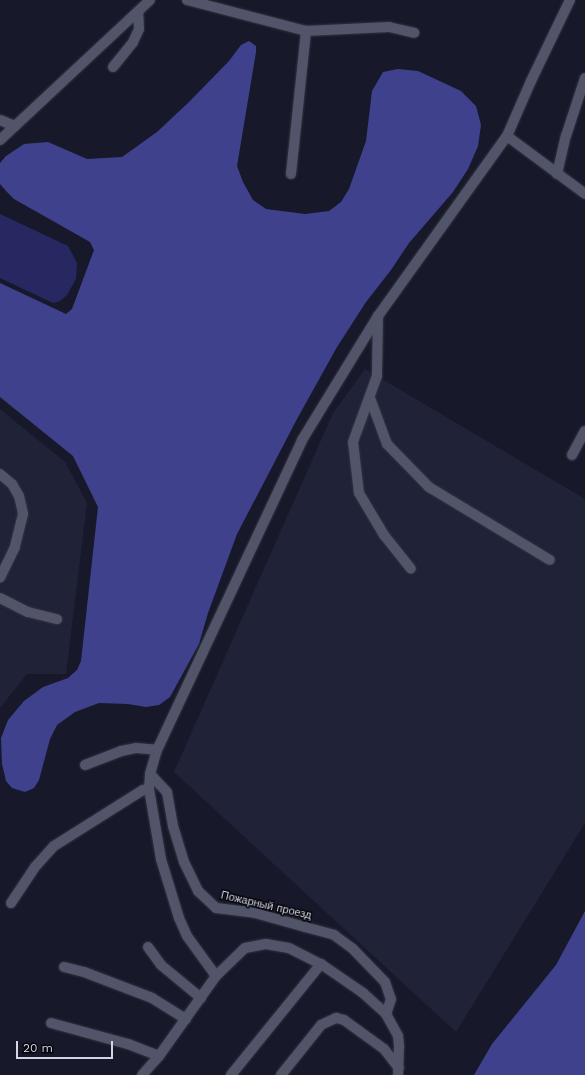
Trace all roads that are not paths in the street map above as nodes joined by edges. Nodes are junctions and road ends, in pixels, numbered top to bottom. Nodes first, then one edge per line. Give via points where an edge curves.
1 (150, 0) edge
2 (187, 0) edge
3 (570, 0) edge
4 (138, 12) junction
5 (306, 31) junction
6 (414, 33) dead end
7 (113, 67) dead end
8 (585, 78) edge
9 (0, 120) edge
10 (15, 126) junction
11 (507, 136) junction
12 (0, 140) edge
13 (292, 174) dead end
14 (557, 174) junction
15 (585, 194) edge
16 (378, 316) junction
17 (370, 398) junction
18 (585, 431) edge
19 (572, 455) dead end
20 (0, 474) edge
21 (550, 560) dead end
22 (411, 569) dead end
23 (0, 578) edge
24 (0, 598) edge
25 (57, 619) dead end
26 (157, 750) junction
27 (85, 765) dead end
28 (150, 774) junction
29 (149, 789) junction
30 (10, 903) dead end
31 (148, 946) dead end
32 (321, 964) junction
33 (64, 967) dead end
34 (216, 976) junction
35 (201, 998) junction
36 (386, 1014) junction
37 (186, 1019) junction
38 (51, 1023) dead end
39 (159, 1056) junction
40 (398, 1071) edge
41 (142, 1075) edge
42 (231, 1075) edge
43 (281, 1075) edge

1 - 4 lane
2 - 5 lane
3 - 11 lane
4 - 7 lane via 139,29 136,36
4 - 10 lane
5 - 6 lane via 389,27
5 - 13 lane
8 - 14 lane
9 - 10 lane
10 - 12 lane
11 - 14 lane
11 - 16 lane
14 - 15 lane
16 - 17 lane via 377,376
16 - 26 lane via 302,440
17 - 21 lane via 387,444 430,487
17 - 22 lane via 353,442 359,493 384,536
18 - 19 lane
20 - 23 lane via 12,484 19,496 23,514 15,547
24 - 25 lane via 28,612
26 - 27 lane via 136,748 121,751
26 - 28 lane
28 - 29 lane
28 - 36 lane, Пожарный проезд via 167,792 173,826 184,862 198,891 216,908 255,913 334,936 352,948 385,982 391,999
29 - 30 lane via 143,790 54,846 35,867
29 - 34 lane via 161,859 179,918 199,954
31 - 35 lane via 161,965
32 - 34 lane via 289,948 266,944 245,948
32 - 36 lane via 363,993
32 - 42 lane
33 - 37 lane via 152,998
34 - 35 lane
35 - 37 lane
36 - 40 lane via 398,1036
37 - 39 lane
38 - 39 lane
39 - 41 lane
40 - 43 lane via 384,1049 344,1020 336,1018 321,1025

